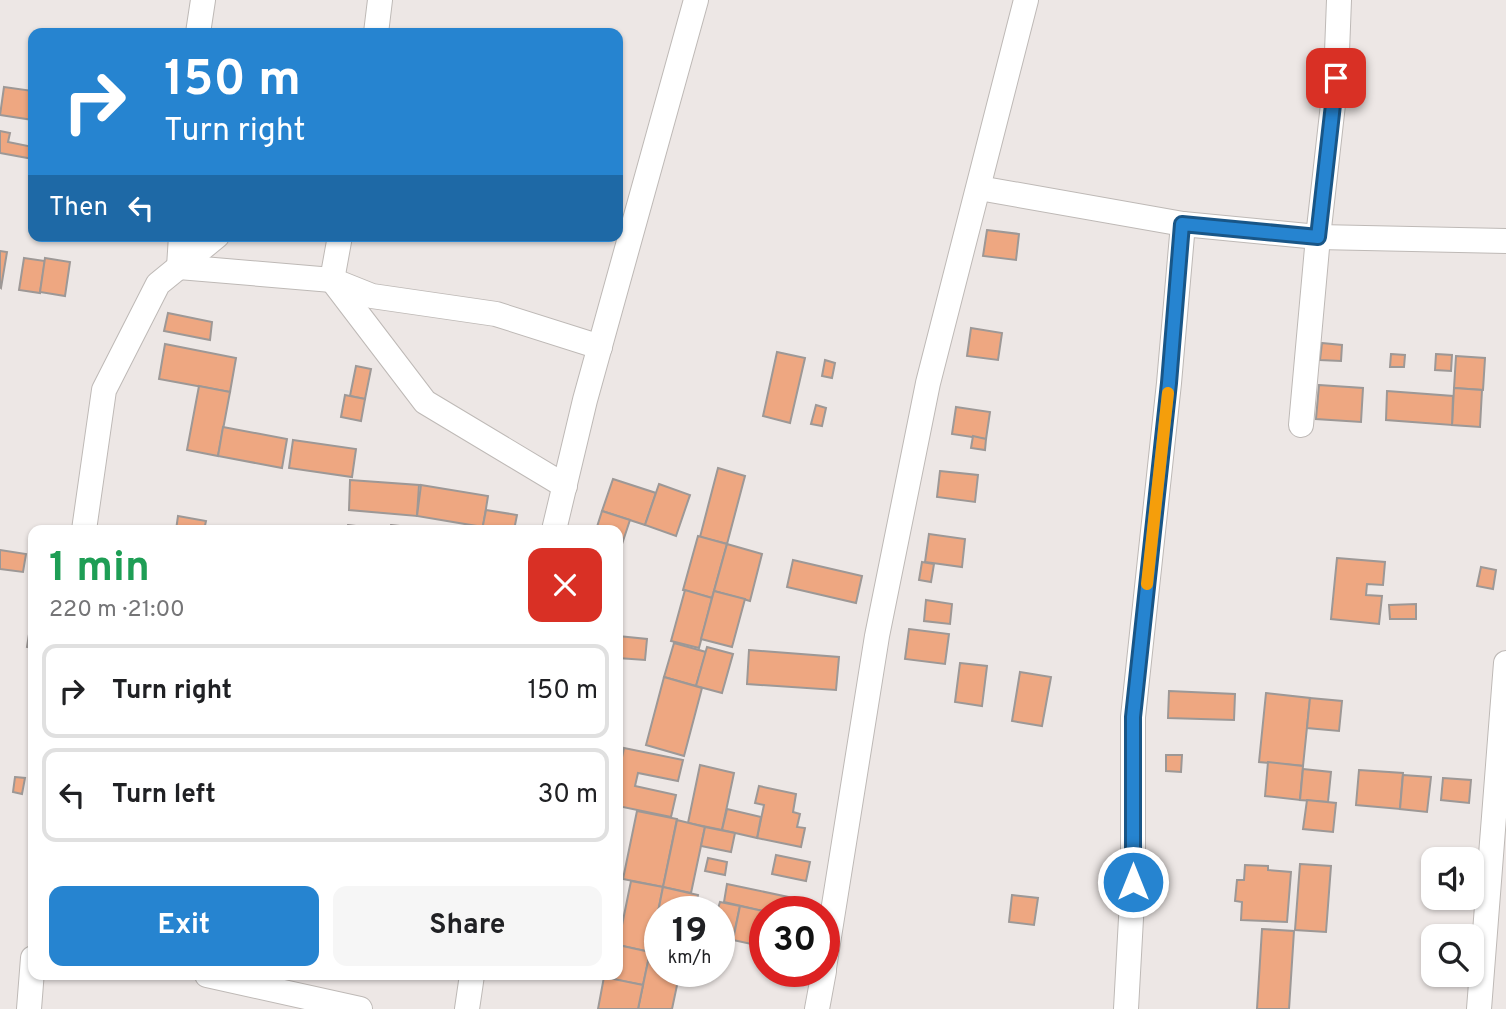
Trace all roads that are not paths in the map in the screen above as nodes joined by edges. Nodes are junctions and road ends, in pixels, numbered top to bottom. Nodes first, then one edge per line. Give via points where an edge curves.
1 (204, 0) edge
2 (380, 0) edge
3 (696, 0) edge
4 (1026, 0) edge
5 (1339, 0) edge
6 (199, 28) edge
7 (377, 28) edge
8 (979, 188) junction
9 (1182, 224) junction
10 (1318, 237) junction
11 (1506, 241) edge
12 (181, 242) edge
13 (210, 242) edge
14 (339, 242) edge
15 (179, 268) junction
16 (332, 280) junction
17 (600, 347) junction
18 (1301, 425) dead end
19 (565, 486) junction
20 (86, 525) edge
21 (555, 525) edge
22 (1506, 663) edge
23 (836, 896) edge
24 (31, 980) edge
25 (230, 980) edge
26 (471, 980) edge
27 (821, 987) edge
28 (29, 1009) edge
29 (360, 1009) edge
30 (467, 1009) edge
31 (817, 1009) edge
32 (1126, 1009) edge
33 (1479, 1009) edge

1 - 6 street
2 - 7 street
3 - 17 street
4 - 8 street
5 - 10 street via 1336,78
8 - 9 street
8 - 23 street via 928,383 882,609
9 - 10 street
9 - 32 street via 1133,717 1133,882
10 - 11 street
10 - 18 street
12 - 15 street
13 - 15 street
14 - 16 street
15 - 16 street
15 - 20 street via 158,284 104,390
16 - 17 street via 372,296 496,314
16 - 19 street via 425,402
17 - 19 street
19 - 21 street
22 - 33 street
24 - 28 street
25 - 29 street
26 - 30 street
27 - 31 street

